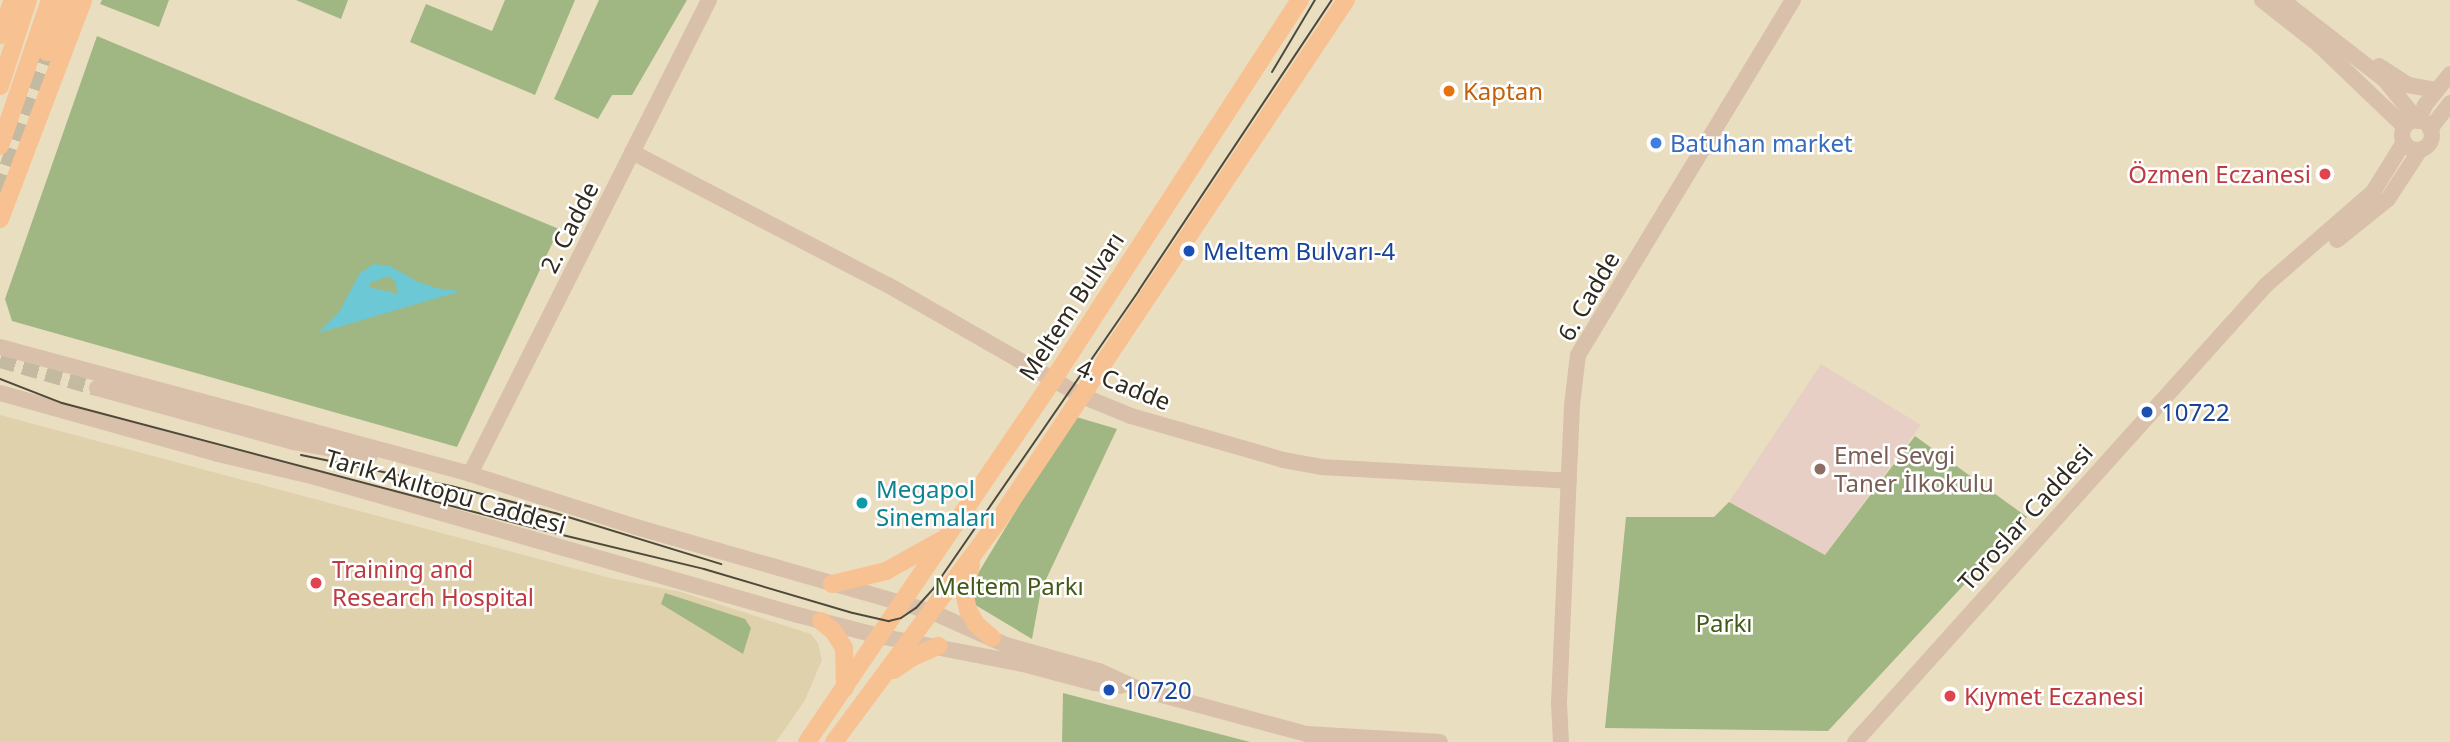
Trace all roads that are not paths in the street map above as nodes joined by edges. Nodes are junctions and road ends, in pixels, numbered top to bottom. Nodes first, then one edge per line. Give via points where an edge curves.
1 (13, 0) edge
2 (28, 0) edge
3 (50, 0) edge
4 (66, 0) edge
5 (83, 0) edge
6 (709, 0) edge
7 (1300, 0) edge
8 (1346, 0) edge
9 (1793, 0) edge
10 (2262, 0) edge
11 (2283, 0) edge
12 (0, 35) edge
13 (47, 52) tunnel mouth
14 (2357, 58) junction
15 (2450, 74) edge
16 (0, 86) edge
17 (2437, 90) junction
18 (2450, 103) edge
19 (2414, 130) junction
20 (0, 146) edge
21 (2420, 150) junction
22 (632, 152) junction
23 (0, 219) edge
24 (2231, 323) junction
25 (0, 336) edge
26 (0, 347) edge
27 (51, 361) junction
28 (1053, 380) junction
29 (97, 388) tunnel mouth
30 (0, 393) edge
31 (1083, 396) junction
32 (425, 462) junction
33 (470, 474) junction
34 (1569, 481) junction
35 (943, 540) junction
36 (972, 557) junction
37 (832, 584) junction
38 (900, 604) junction
39 (932, 612) junction
40 (821, 621) junction
41 (879, 636) junction
42 (992, 638) junction
43 (910, 640) junction
44 (938, 646) junction
45 (845, 688) junction
46 (1136, 688) junction
47 (873, 690) junction
48 (1306, 738) edge
49 (807, 742) edge
50 (834, 742) edge
51 (1440, 742) edge
52 (1561, 742) edge
53 (1855, 742) edge

1 - 12 main road
2 - 16 main road
3 - 20 main road
4 - 13 main road
5 - 23 main road
6 - 22 main road, 2. Cadde
7 - 28 main road, Meltem Bulvarı
8 - 31 main road
9 - 34 main road, 6. Cadde via 1578,355
10 - 19 main road
11 - 14 main road
14 - 17 main road via 2382,67 2408,85
14 - 19 main road via 2384,79
15 - 17 main road, Toroslar Caddesi
17 - 19 main road, Toroslar Caddesi
18 - 19 main road, Toroslar Caddesi
19 - 21 main road via 2412,149
19 - 21 main road, Toroslar Caddesi via 2431,140
19 - 24 main road, Toroslar Caddesi via 2373,192 2266,285
21 - 24 main road, Toroslar Caddesi via 2388,199
22 - 28 main road, 4. Cadde via 888,285
22 - 33 main road, 2. Cadde
24 - 53 main road, Toroslar Caddesi
25 - 27 main road
26 - 27 main road, Tarık Akıltopu Caddesi
27 - 32 main road, Tarık Akıltopu Caddesi
28 - 31 main road, 4. Cadde
28 - 35 main road, Meltem Bulvarı
29 - 32 main road via 293,442
30 - 40 main road, Tarık Akıltopu Caddesi
31 - 34 main road, 4. Cadde via 1131,416 1321,467
31 - 36 main road
32 - 33 main road, Tarık Akıltopu Caddesi
33 - 37 main road, Tarık Akıltopu Caddesi
34 - 52 main road, 6. Cadde
35 - 37 main road via 886,571
35 - 38 main road, Meltem Bulvarı
36 - 39 main road
36 - 42 main road via 965,596 968,610
37 - 38 main road, Tarık Akıltopu Caddesi
38 - 39 main road, Tarık Akıltopu Caddesi
38 - 41 main road, Meltem Bulvarı
39 - 42 main road, Tarık Akıltopu Caddesi
39 - 43 main road
40 - 41 main road, Tarık Akıltopu Caddesi
40 - 45 main road via 844,649
41 - 43 main road, Tarık Akıltopu Caddesi
41 - 45 main road, Meltem Bulvarı
42 - 46 main road, Tarık Akıltopu Caddesi via 1099,671
43 - 44 main road, Tarık Akıltopu Caddesi
43 - 47 main road
44 - 46 main road, Tarık Akıltopu Caddesi via 1094,683
44 - 47 main road via 911,658
45 - 49 main road, Meltem Bulvarı
46 - 48 main road
47 - 50 main road
48 - 51 main road

